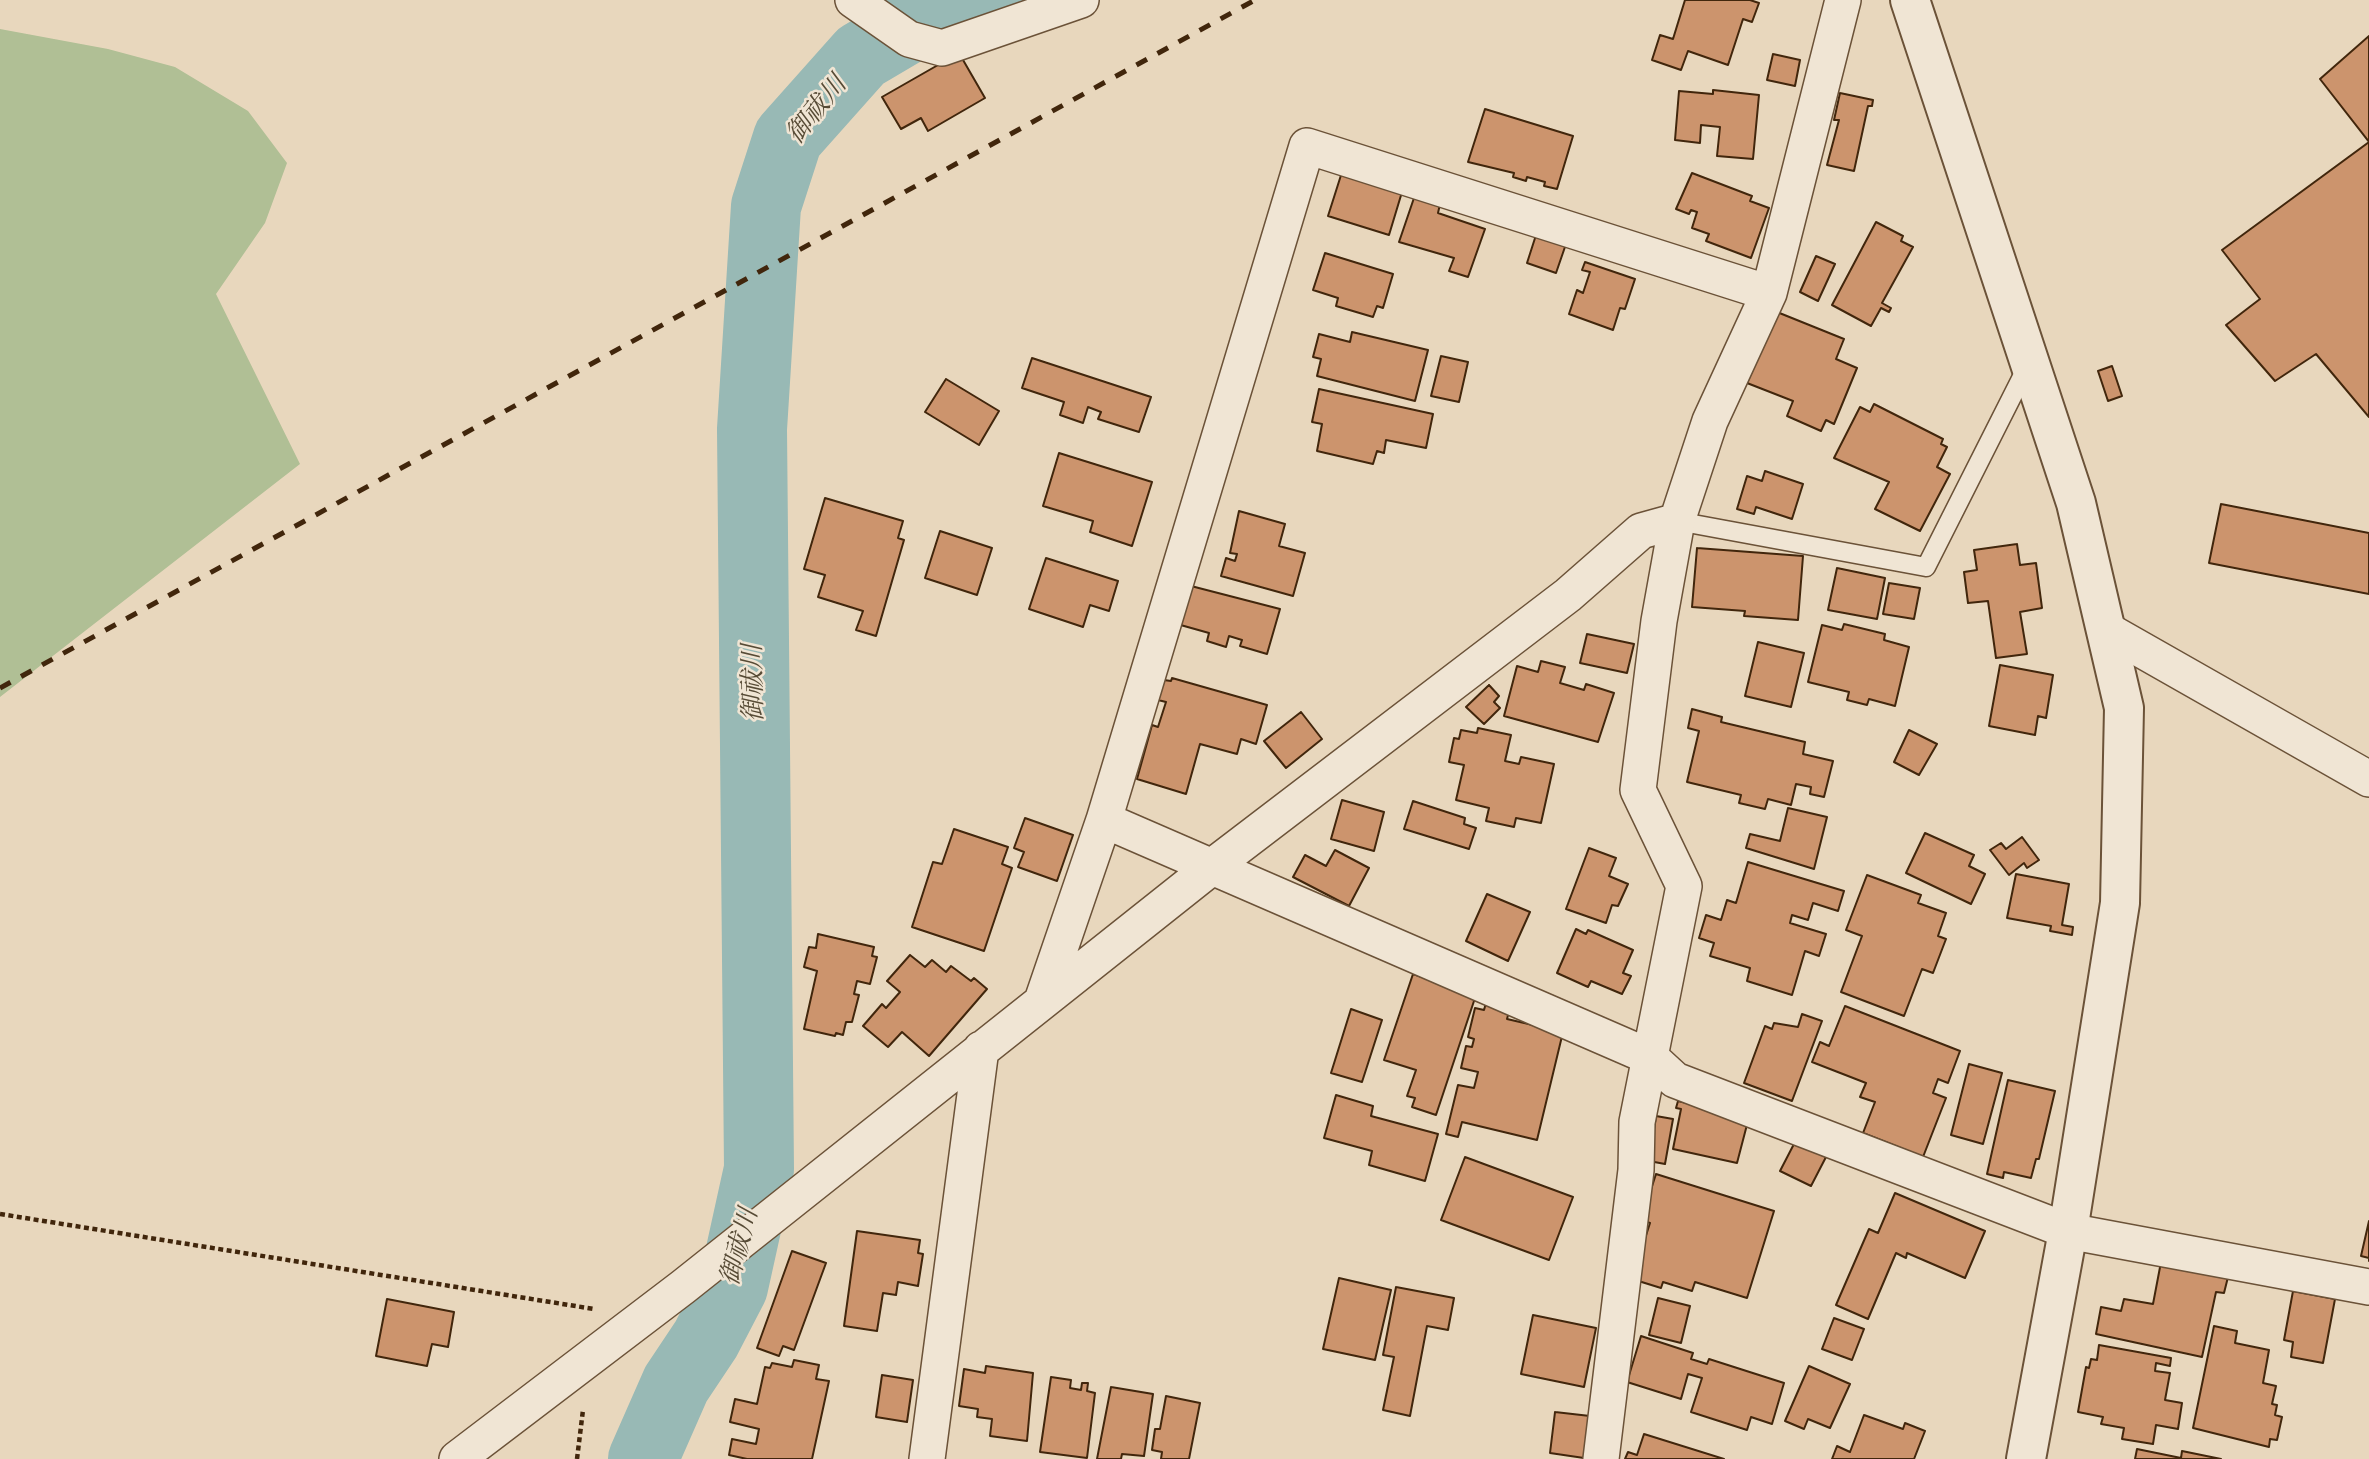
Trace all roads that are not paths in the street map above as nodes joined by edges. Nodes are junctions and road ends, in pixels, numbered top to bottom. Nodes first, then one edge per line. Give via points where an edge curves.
1 (853, 0) edge
2 (1081, 0) edge
3 (1843, 0) edge
4 (1910, 0) edge
5 (1769, 293) junction
6 (2029, 362) junction
7 (1677, 521) junction
8 (2105, 629) junction
9 (2369, 779) edge
10 (1104, 820) junction
11 (1213, 866) junction
12 (1042, 1001) junction
13 (981, 1049) junction
14 (1650, 1057) junction
15 (2068, 1231) junction
16 (2369, 1287) edge
17 (457, 1459) edge
18 (927, 1459) edge
19 (1601, 1459) edge
20 (2026, 1459) edge

1 - 2 street via 896,31 942,48
3 - 5 street
4 - 6 street
5 - 7 street via 1710,421
5 - 10 street via 1307,146
6 - 7 lane via 1926,567
6 - 8 street via 2076,503
7 - 11 street via 1641,531 1568,595
7 - 14 street via 1638,790 1684,886
8 - 9 street
8 - 15 street via 2124,708 2120,903
10 - 11 street
10 - 12 street
11 - 12 street
11 - 14 street
12 - 13 street
13 - 17 street via 683,1287
13 - 18 street
14 - 15 street via 1675,1080
14 - 19 street via 1637,1122 1636,1170
15 - 16 street
15 - 20 street

